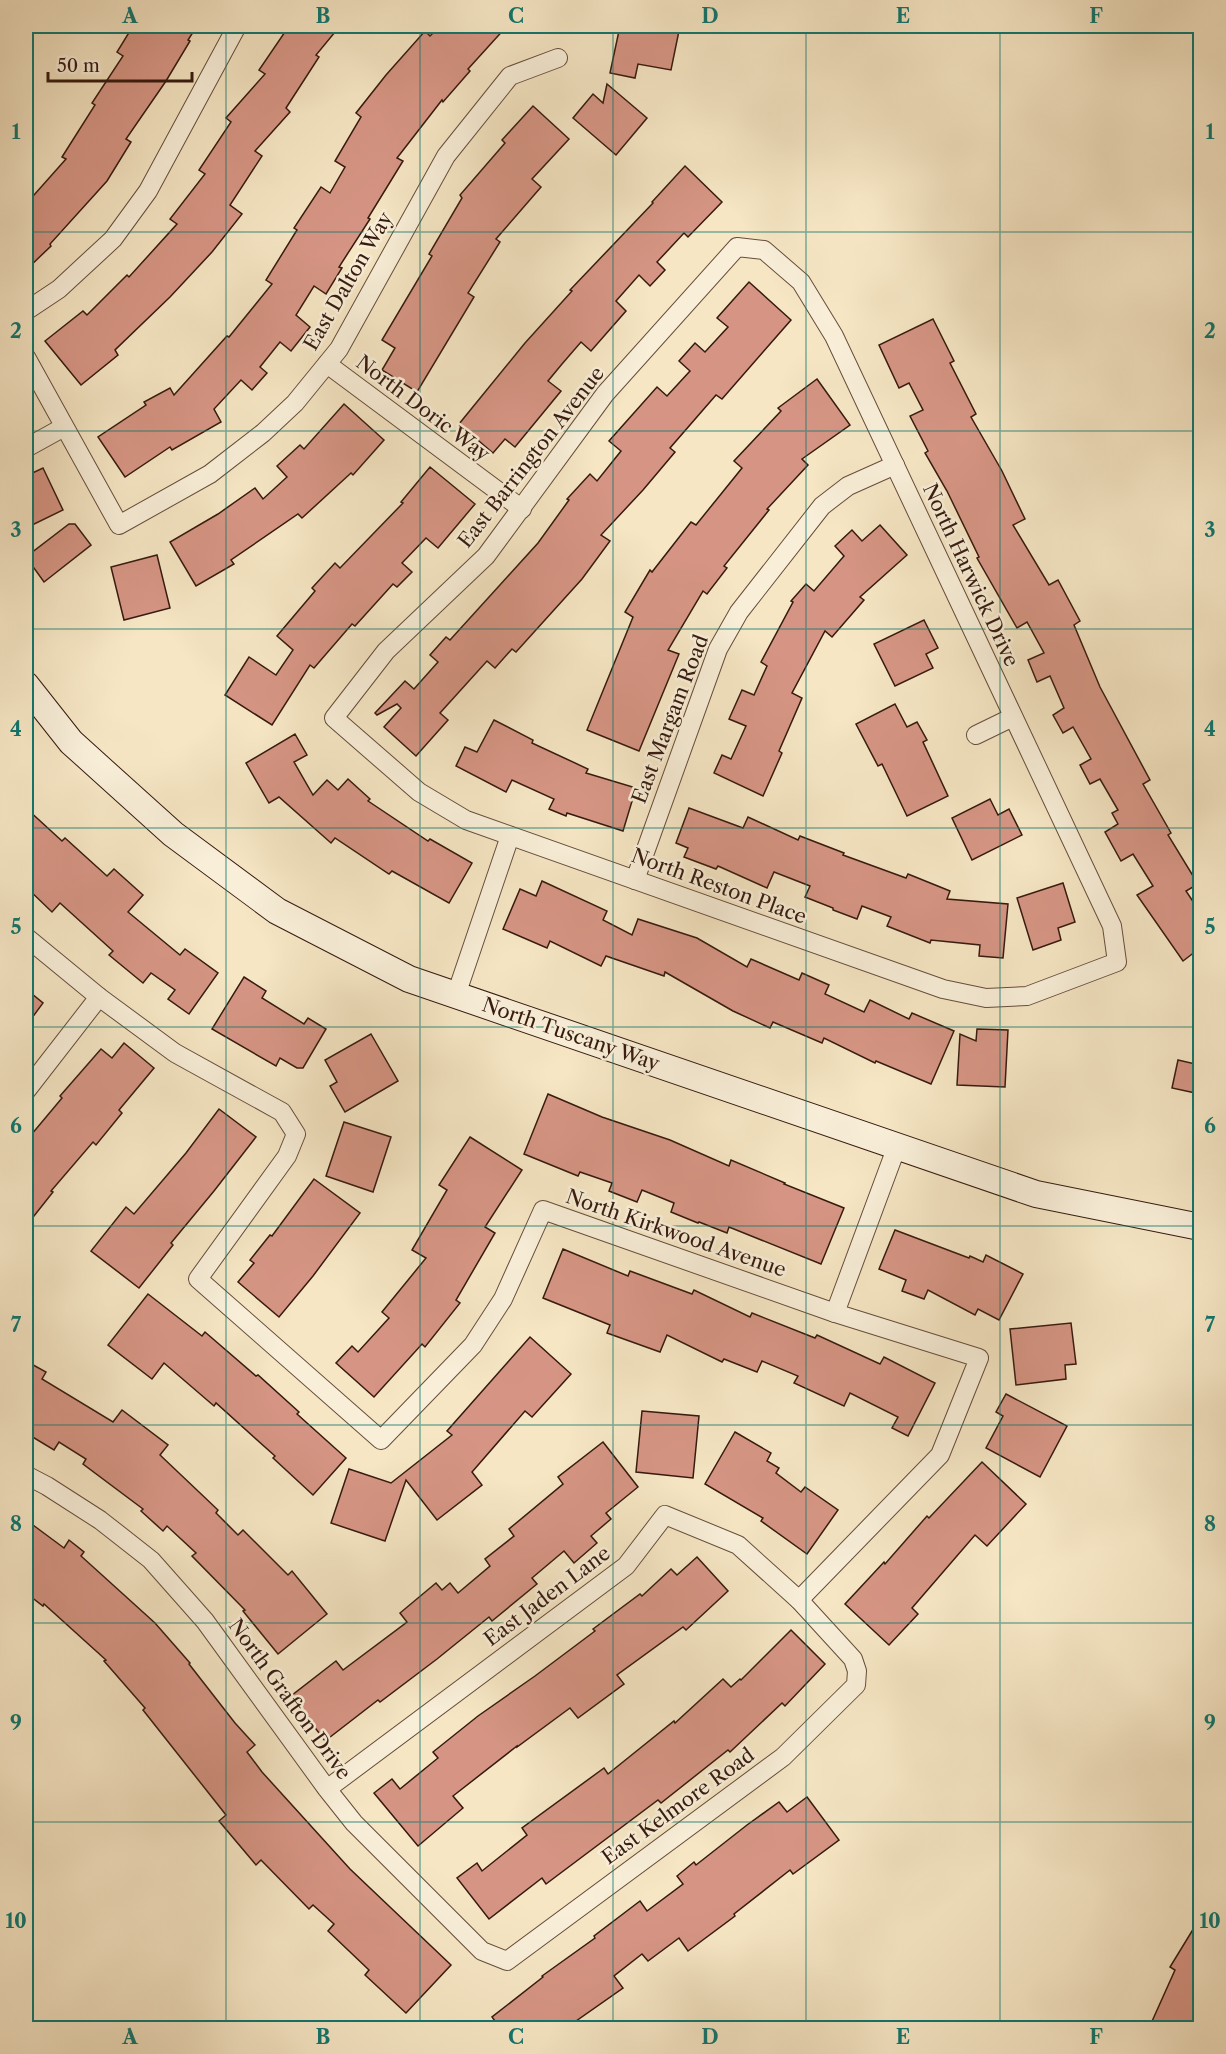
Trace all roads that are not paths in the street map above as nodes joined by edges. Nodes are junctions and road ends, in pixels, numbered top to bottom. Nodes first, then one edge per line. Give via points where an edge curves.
1 (237, 26) edge
2 (558, 58) dead end
3 (737, 247) joint
4 (26, 311) edge
5 (26, 357) edge
6 (327, 364) junction
7 (64, 427) junction
8 (26, 448) edge
9 (895, 465) junction
10 (522, 509) junction
11 (26, 685) edge
12 (1013, 717) junction
13 (334, 718) joint
14 (976, 735) dead end
15 (510, 836) junction
16 (635, 880) junction
17 (26, 937) edge
18 (1118, 962) joint
19 (456, 995) junction
20 (99, 997) junction
21 (26, 1091) edge
22 (897, 1146) junction
23 (1200, 1227) edge
24 (835, 1313) junction
25 (26, 1475) edge
26 (799, 1600) junction
27 (857, 1671) joint
28 (327, 1789) junction
29 (507, 1960) joint

1 - 4 street via 148,191 112,239 59,289
2 - 6 street, East Dalton Way via 510,76 446,156
3 - 9 street, North Harwick Drive via 764,250 801,282 834,336
3 - 10 street, East Barrington Avenue via 605,394
5 - 7 street
6 - 7 street, East Dalton Way via 296,403 210,474 119,525
6 - 10 street, North Doric Way
7 - 8 street
9 - 12 street, North Harwick Drive
9 - 16 street, East Margam Road via 848,486 822,506 738,612 718,649
10 - 13 street, East Barrington Avenue via 486,556 386,651
11 - 19 street, North Tuscany Way via 71,742 164,826 277,911 409,979
12 - 14 street
12 - 18 street, North Harwick Drive via 1112,926
13 - 15 street, North Reston Place via 419,792 466,820
15 - 16 street, North Reston Place
15 - 19 street
16 - 18 street, North Reston Place via 943,989 986,998 1027,996
17 - 20 street, North Kirkwood Avenue
19 - 22 street, North Tuscany Way
20 - 21 street
20 - 24 street, North Kirkwood Avenue via 175,1053 282,1112 296,1134 287,1156 198,1279 381,1440 473,1345 503,1299 543,1210
22 - 23 street, North Tuscany Way via 1036,1194
22 - 24 street
24 - 26 street, North Kirkwood Avenue via 979,1358 940,1455
25 - 28 street, North Grafton Drive via 100,1520 151,1560 205,1621
26 - 27 street, East Jaden Lane via 853,1659
26 - 28 street, East Jaden Lane via 738,1545 665,1515 626,1566
27 - 29 street, East Kelmore Road via 856,1685 783,1757
28 - 29 street, North Grafton Drive via 354,1823 482,1951

